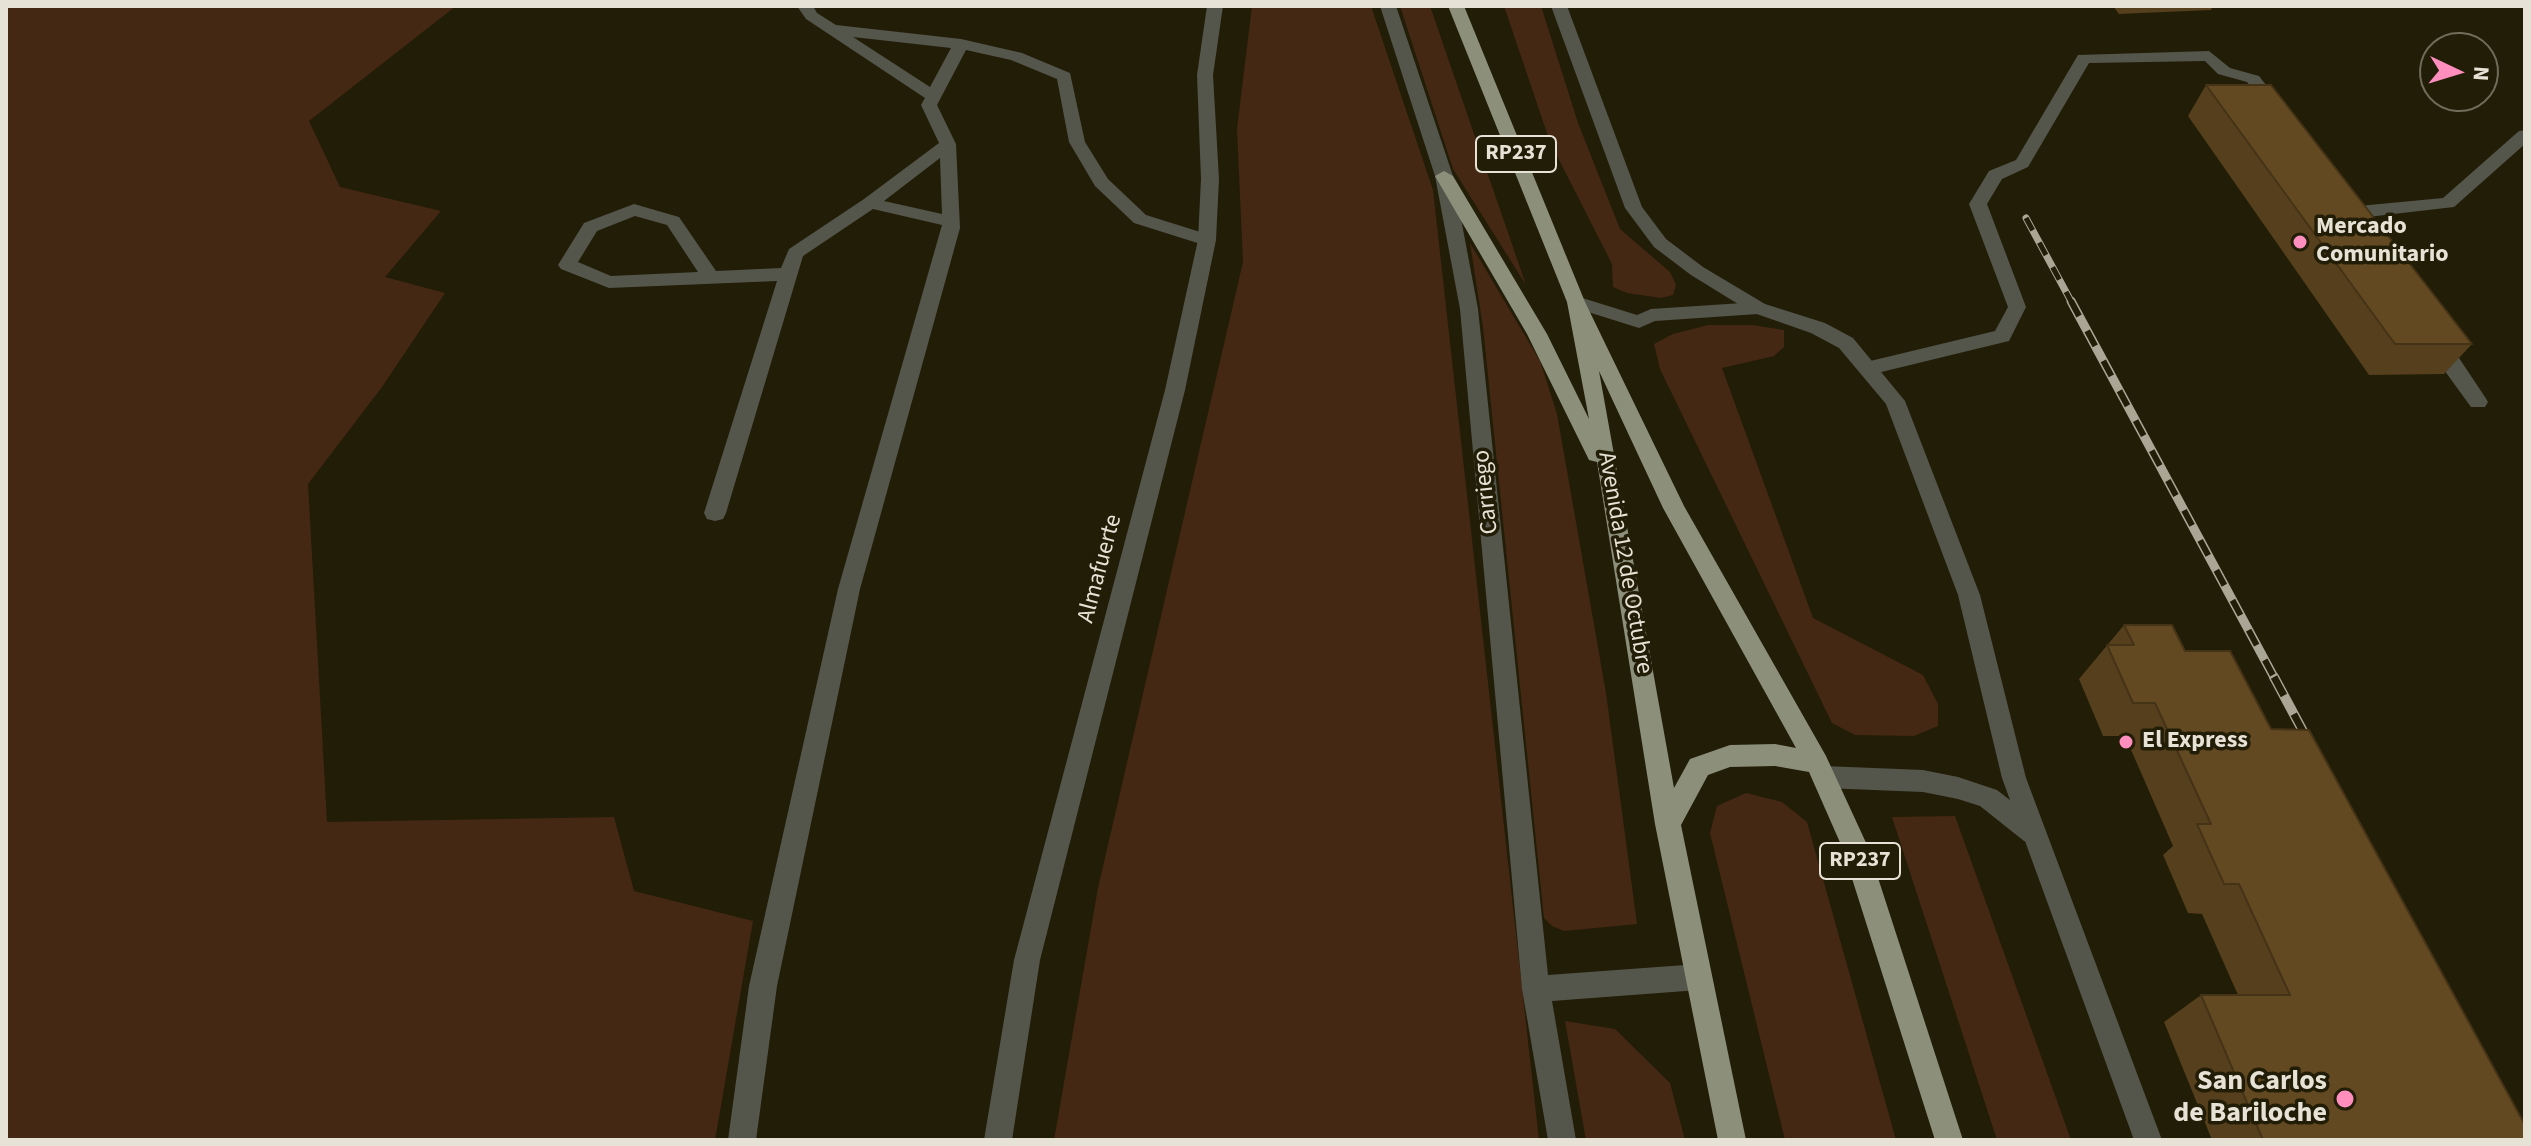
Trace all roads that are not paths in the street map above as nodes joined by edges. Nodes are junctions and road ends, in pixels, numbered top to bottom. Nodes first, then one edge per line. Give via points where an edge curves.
1 (805, 6) edge
2 (1215, 6) edge
3 (1388, 6) edge
4 (1456, 6) edge
5 (1559, 6) edge
6 (832, 30) junction
7 (961, 44) junction
8 (933, 96) junction
9 (2292, 127) edge
10 (2525, 135) edge
11 (948, 144) junction
12 (1444, 176) junction
13 (870, 203) junction
14 (950, 221) junction
15 (2377, 234) edge
16 (1207, 240) junction
17 (788, 274) junction
18 (711, 277) junction
19 (1576, 302) junction
20 (1758, 308) junction
21 (2428, 320) edge
22 (1869, 368) junction
23 (2478, 402) dead end
24 (1613, 493) junction
25 (715, 513) dead end
26 (1821, 770) junction
27 (1668, 824) junction
28 (2033, 833) junction
29 (1699, 977) junction
30 (1536, 989) junction
31 (742, 1140) edge
32 (998, 1140) edge
33 (1562, 1140) edge
34 (1732, 1140) edge
35 (1949, 1140) edge
36 (2148, 1140) edge

1 - 6 street
2 - 16 street, Almafuerte via 1205,75
3 - 12 street, Carriego
4 - 19 main road, Avenida 12 de Octubre / RP237
5 - 20 street via 1634,208 1660,243
6 - 7 street
6 - 8 street
7 - 8 street
7 - 16 street via 1016,56 1064,76 1077,142 1101,182 1140,219
8 - 11 street via 929,105
9 - 22 street via 2253,79 2224,71 2209,56 2084,58 2022,163 1995,175 1978,204 2017,307 2002,336
10 - 15 street via 2448,203 2354,206
11 - 13 street
11 - 14 street
12 - 24 main road via 1537,334
12 - 30 street, Carriego via 1469,309
13 - 14 street
13 - 17 street via 795,253
14 - 31 street via 849,589 763,986
16 - 32 street, Almafuerte via 1175,390 1027,960
17 - 18 street
17 - 25 street
18 - 18 street via 609,282 567,265 590,227 634,210 673,221
19 - 20 street via 1639,322 1651,315
19 - 24 main road, Avenida 12 de Octubre / RP237
19 - 26 main road, Avenida 12 de Octubre / RP237 via 1674,508
20 - 22 street via 1846,343
21 - 23 street via 2446,358
22 - 28 street via 1895,401 1969,595 2014,778
24 - 27 main road, Avenida 12 de Octubre / RP237
26 - 27 main road via 1775,755 1730,756 1699,767
26 - 28 street via 1958,788 1988,798
26 - 35 main road, Avenida 12 de Octubre / RP237 via 1855,847
27 - 29 main road, Avenida 12 de Octubre / RP237
28 - 36 street
29 - 30 street
29 - 34 main road, Avenida 12 de Octubre / RP237
30 - 33 street, Carriego

